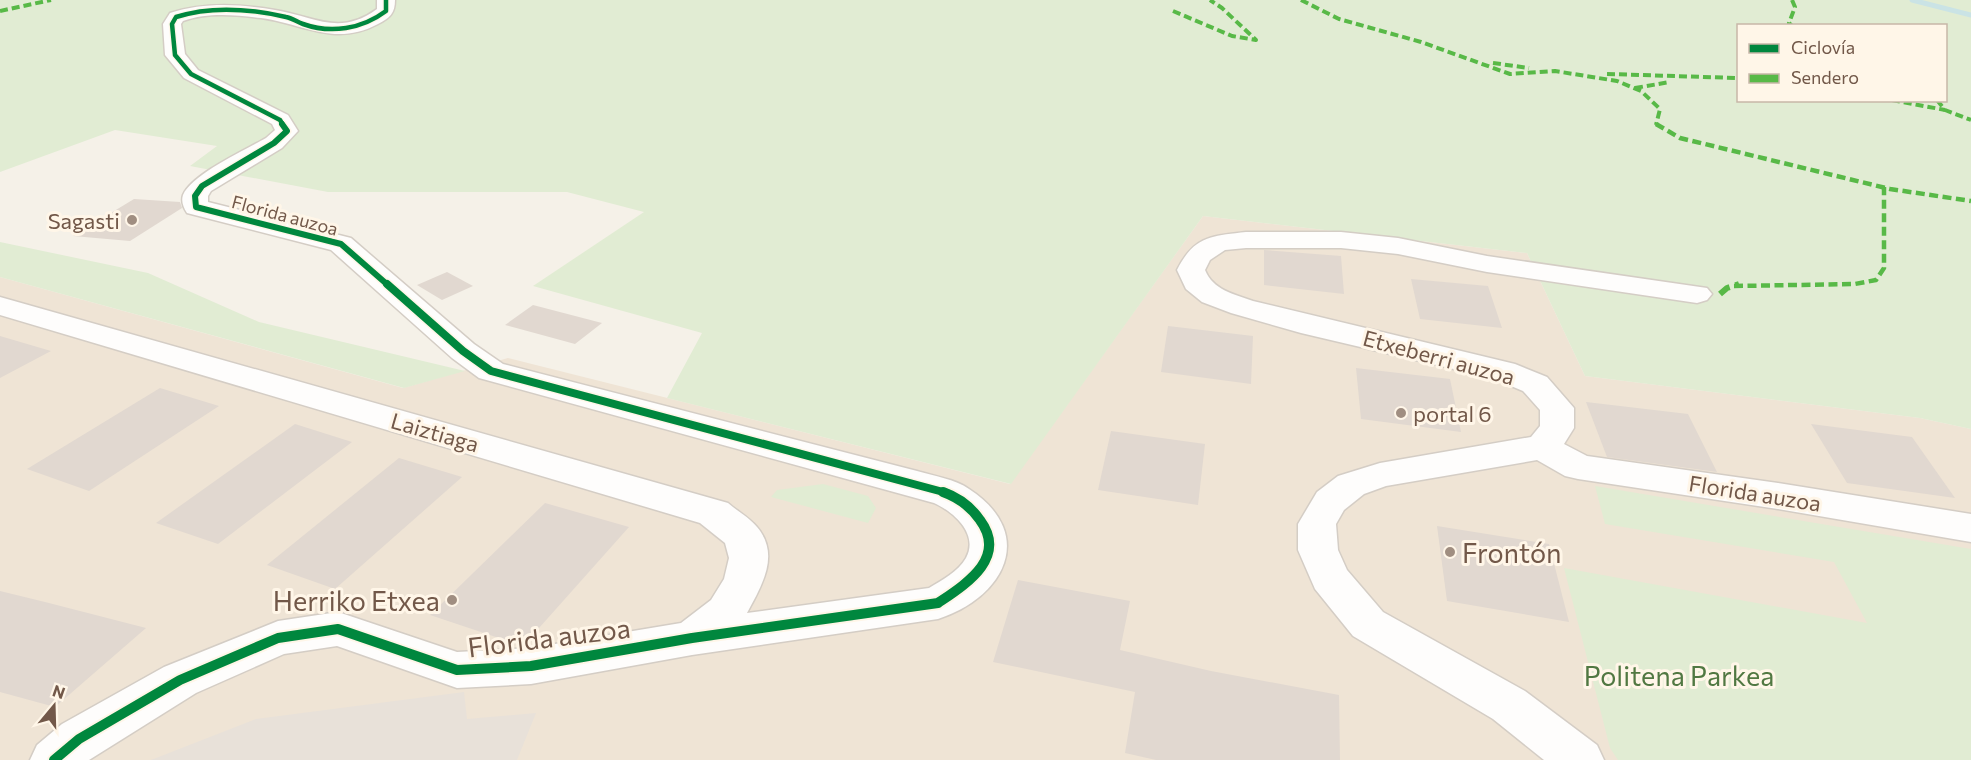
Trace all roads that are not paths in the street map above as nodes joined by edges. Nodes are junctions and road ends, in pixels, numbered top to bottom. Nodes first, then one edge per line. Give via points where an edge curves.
1 (386, 0) edge
2 (1697, 294) dead end
3 (0, 306) edge
4 (1542, 447) junction
5 (1971, 528) edge
6 (692, 638) junction
7 (54, 760) edge
8 (1580, 760) edge

1 - 6 street, Florida auzoa via 387,11 377,19 338,29 249,12 200,11 176,17 172,24 175,55 191,74 280,120 287,131 202,186 195,196 196,207 341,244 490,371 917,484 955,497 988,533 989,555 969,583 938,603
2 - 4 street, Etxeberri auzoa via 1341,240 1246,240 1218,243 1198,255 1191,270 1196,283 1212,296 1312,326 1503,371 1535,384 1557,408 1557,428
3 - 6 street, Laiztiaga via 714,513 743,536 749,558 744,581 726,612
4 - 5 street, Florida auzoa via 1578,467
4 - 8 street via 1380,475 1351,485 1330,501 1317,524 1318,550 1330,578 1368,624 1509,705
6 - 7 street, Florida auzoa via 531,666 457,670 338,629 278,638 180,680 79,739

